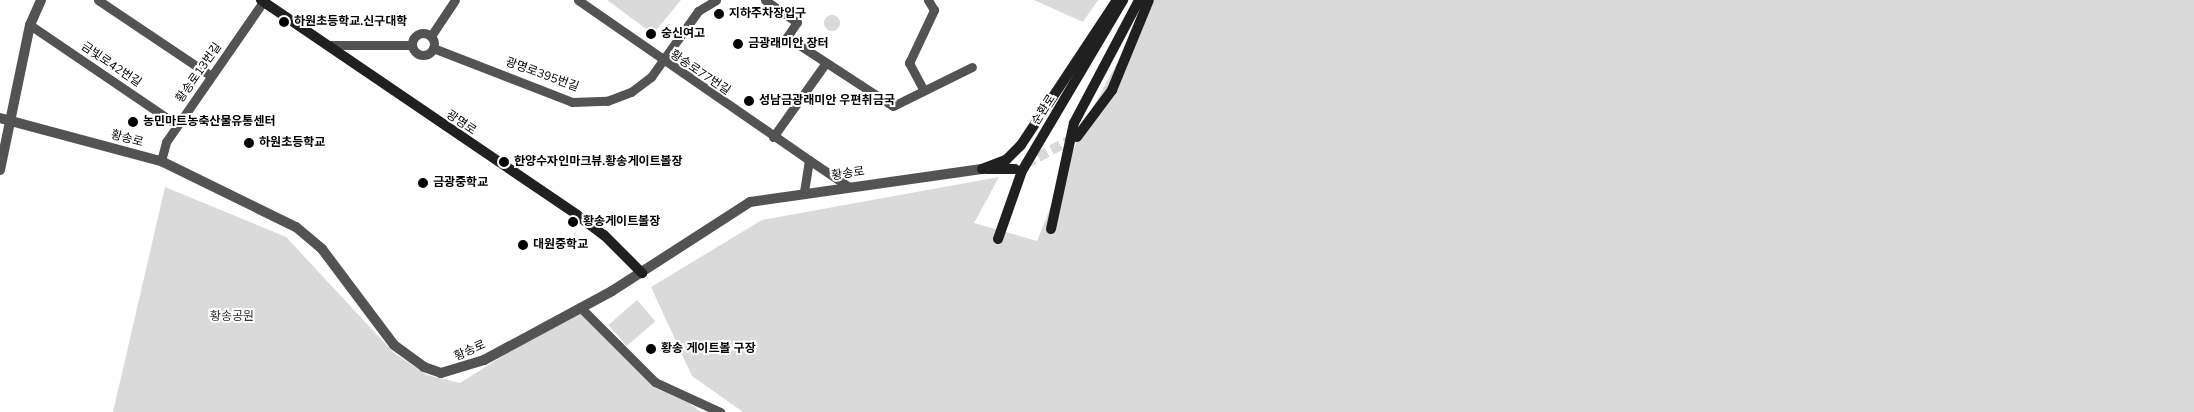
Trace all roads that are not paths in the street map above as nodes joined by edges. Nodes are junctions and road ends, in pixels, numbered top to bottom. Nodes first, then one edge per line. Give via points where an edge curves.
1 (41, 0) edge
2 (98, 0) edge
3 (455, 0) edge
4 (578, 0) edge
5 (716, 0) edge
6 (765, 0) edge
7 (928, 0) edge
8 (1117, 0) edge
9 (1123, 0) edge
10 (1139, 0) edge
11 (1149, 0) edge
12 (262, 1) edge
13 (30, 25) junction
14 (431, 36) junction
15 (328, 45) junction
16 (412, 45) junction
17 (433, 48) junction
18 (661, 62) junction
19 (825, 64) junction
20 (972, 66) dead end
21 (211, 76) junction
22 (923, 89) junction
23 (4, 118) edge
24 (177, 125) junction
25 (774, 137) junction
26 (1077, 137) tunnel mouth
27 (809, 160) junction
28 (161, 161) junction
29 (982, 169) junction
30 (1015, 169) tunnel mouth
31 (0, 170) edge
32 (849, 187) junction
33 (804, 193) junction
34 (1051, 229) tunnel mouth
35 (998, 239) tunnel mouth
36 (642, 273) junction
37 (580, 307) junction
38 (720, 412) edge

1 - 13 street
2 - 21 street
3 - 14 street
4 - 18 street, 황송로77번길
5 - 18 street, 광명로395번길 via 698,11
6 - 19 street via 797,22 787,37
7 - 22 street via 934,10 908,63
8 - 29 main road via 1021,145 1006,160
9 - 35 main road, 순환로 via 1022,171
10 - 34 main road via 1074,123
11 - 26 main road via 1112,90
12 - 15 main road, 광명로
12 - 21 street, 황송로13번길
13 - 23 street
13 - 24 street, 금빛로42번길
14 - 16 street via 416,35
14 - 17 street
15 - 16 street
15 - 36 main road, 광명로 via 598,230
16 - 17 street, 광명로395번길 via 422,55
17 - 18 street, 광명로395번길 via 572,102 607,101 631,92
18 - 25 street, 황송로77번길
19 - 22 street via 893,106
19 - 25 street
20 - 22 street
21 - 24 street, 황송로13번길
23 - 28 street, 황송로
23 - 31 street
24 - 28 street, 황송로13번길
25 - 27 street, 황송로77번길
27 - 32 street, 황송로77번길
27 - 33 street
28 - 37 street, 황송로 via 296,227 322,249 394,345 424,367 454,372
29 - 30 main road
29 - 32 street, 황송로
32 - 33 street, 황송로
33 - 36 street, 황송로 via 750,202
36 - 37 street, 황송로
37 - 38 street via 655,382

